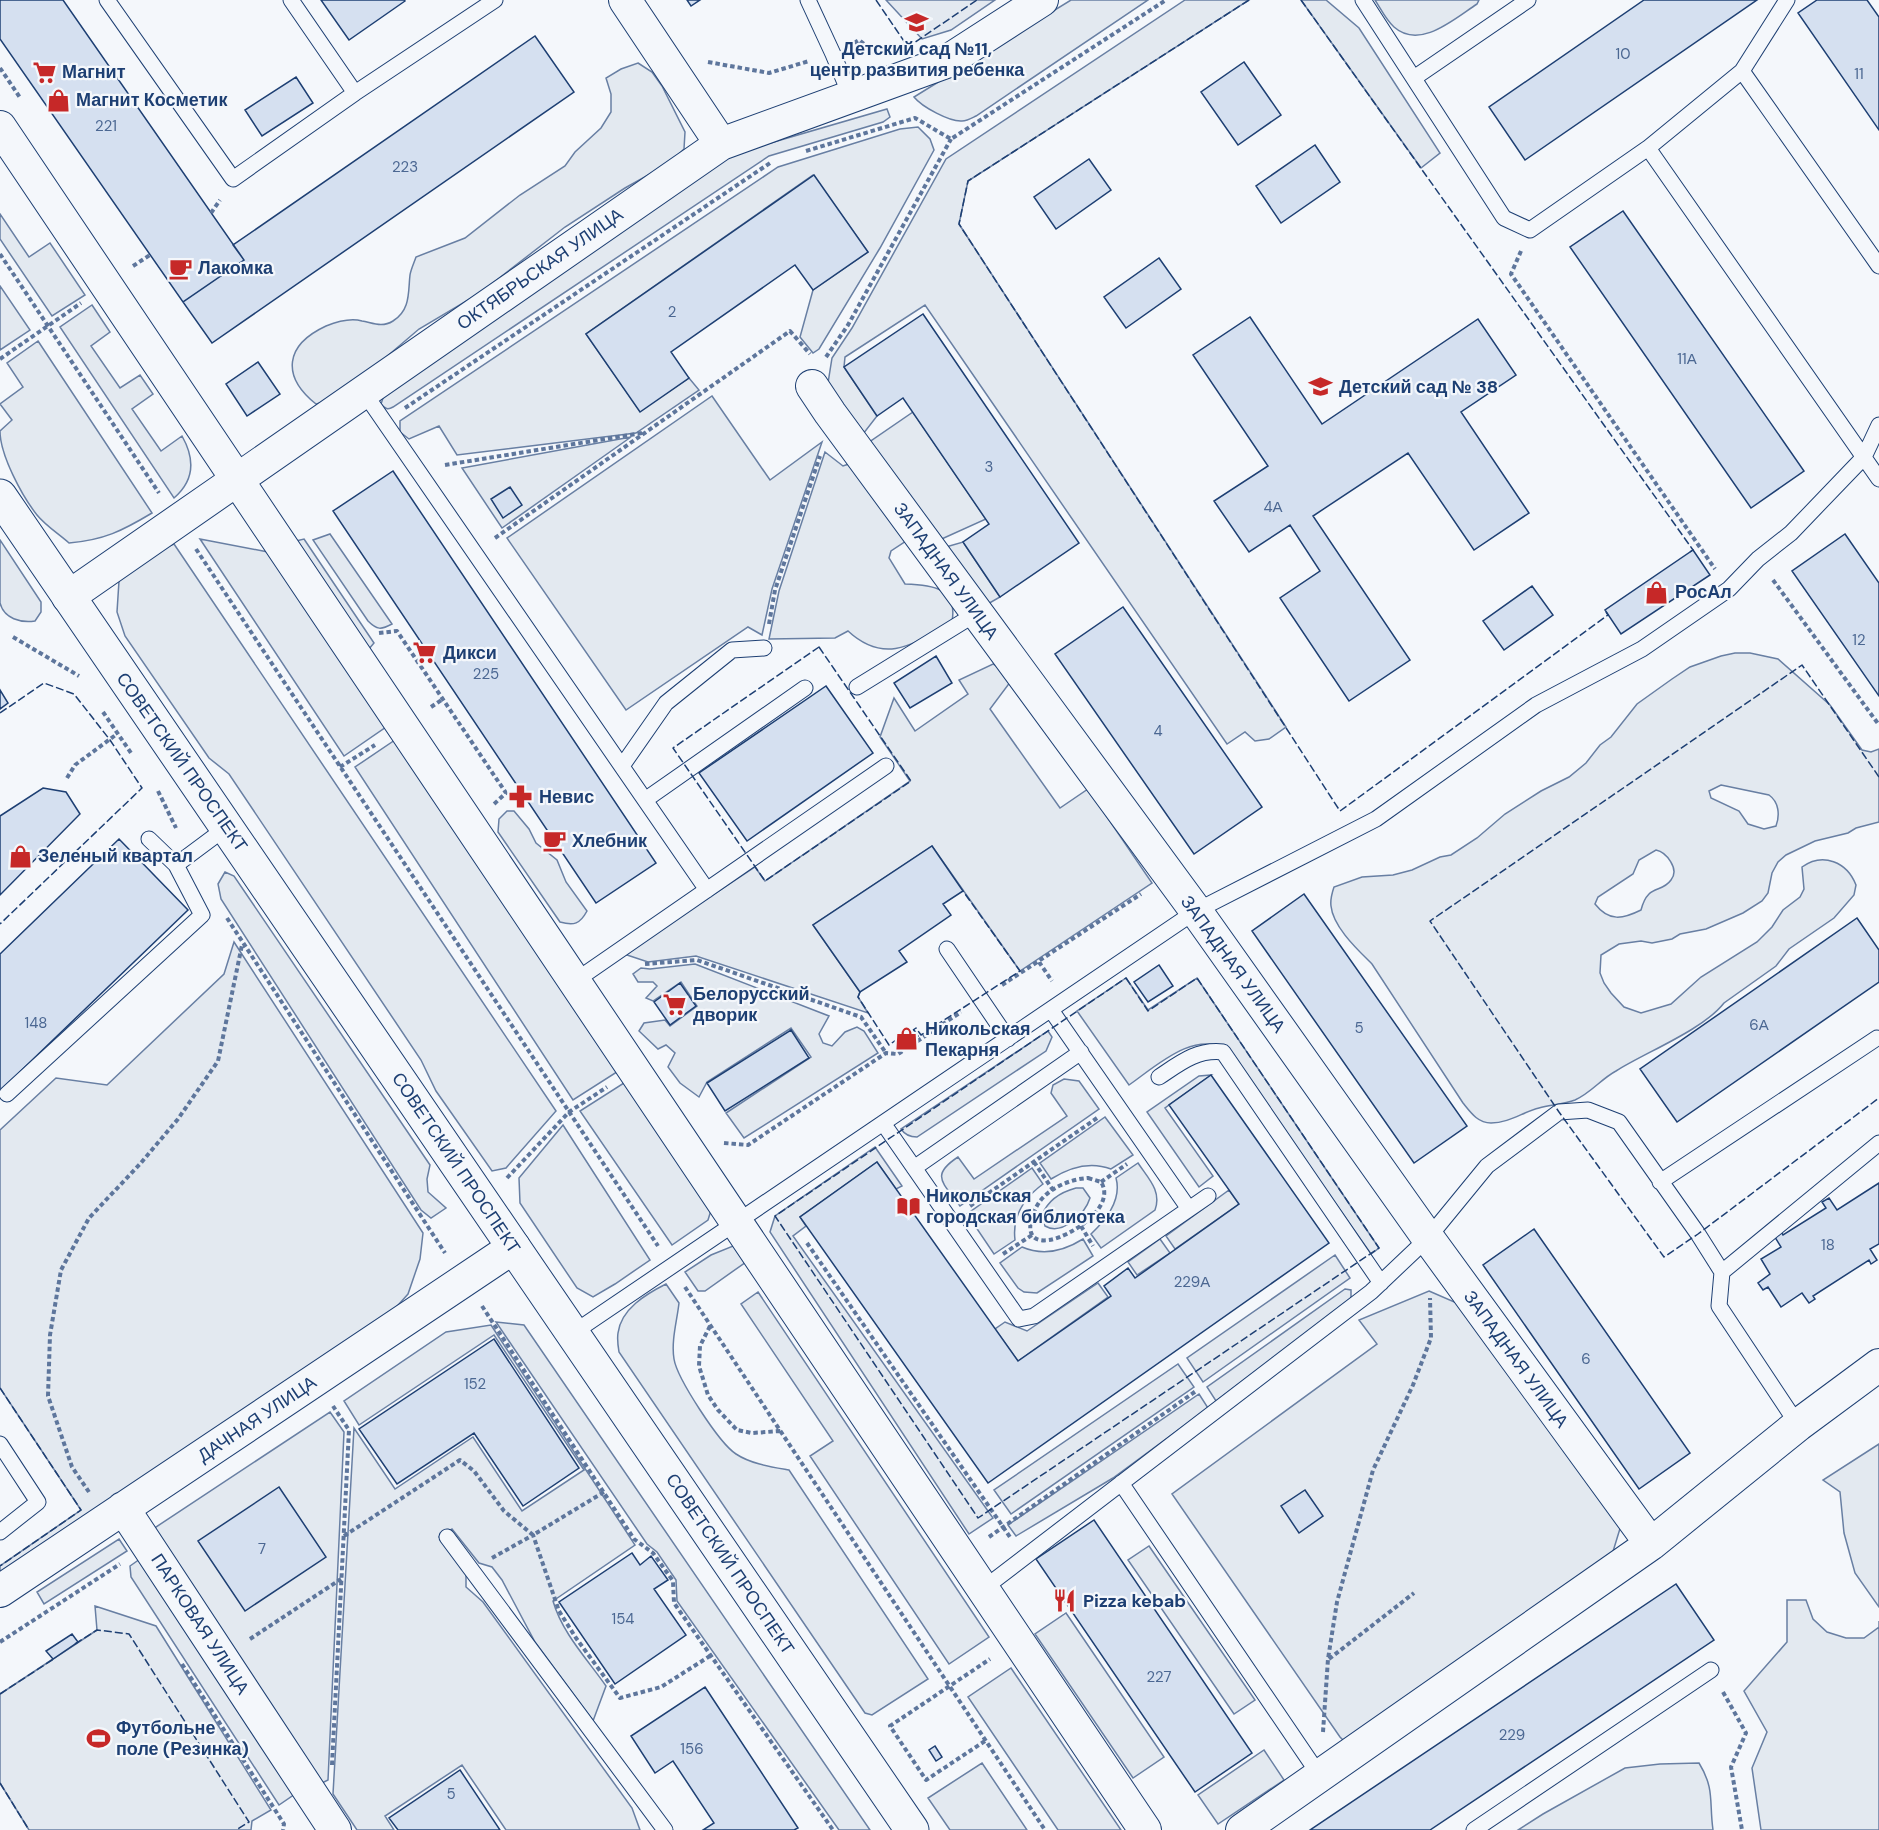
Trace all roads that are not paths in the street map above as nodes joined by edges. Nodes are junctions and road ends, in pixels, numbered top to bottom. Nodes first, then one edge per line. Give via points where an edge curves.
1 (107, 0) edge
2 (291, 0) edge
3 (495, 0) edge
4 (625, 0) edge
5 (808, 0) edge
6 (1042, 0) edge
7 (1363, 0) edge
8 (1527, 0) edge
9 (1787, 0) edge
10 (1742, 71) junction
11 (1414, 78) junction
12 (355, 93) junction
13 (850, 97) junction
14 (0, 127) edge
15 (721, 144) junction
16 (1648, 148) junction
17 (1879, 266) edge
18 (812, 371) road end
19 (363, 391) junction
20 (1879, 425) edge
21 (1864, 457) junction
22 (237, 479) junction
23 (1879, 479) edge
24 (0, 496) edge
25 (68, 597) junction
26 (977, 613) junction
27 (764, 648) dead end
28 (857, 687) dead end
29 (805, 688) dead end
30 (621, 766) junction
31 (886, 766) dead end
32 (645, 800) junction
33 (227, 827) junction
34 (149, 839) dead end
35 (176, 865) junction
36 (707, 890) junction
37 (1196, 911) junction
38 (946, 949) dead end
39 (574, 981) junction
40 (1051, 1010) junction
41 (1877, 1038) dead end
42 (1008, 1039) junction
43 (1081, 1052) junction
44 (1159, 1077) dead end
45 (7, 1094) dead end
46 (883, 1123) junction
47 (1879, 1143) edge
48 (914, 1168) junction
49 (1660, 1182) junction
50 (1208, 1196) dead end
51 (1189, 1209) junction
52 (736, 1222) junction
53 (1428, 1238) junction
54 (514, 1247) junction
55 (1722, 1272) junction
56 (1380, 1283) junction
57 (573, 1333) junction
58 (1879, 1365) edge
59 (1798, 1425) junction
60 (0, 1444) edge
61 (1121, 1483) junction
62 (115, 1514) junction
63 (0, 1532) edge
64 (447, 1537) dead end
65 (1651, 1544) junction
66 (983, 1589) junction
67 (0, 1591) edge
68 (1711, 1670) road end
69 (1320, 1776) junction
70 (335, 1830) edge
71 (665, 1830) edge
72 (912, 1830) edge
73 (1145, 1830) edge
74 (1242, 1830) edge
75 (1474, 1830) edge

1 - 12 lane via 233,179
2 - 12 lane
3 - 12 lane
4 - 15 street
5 - 13 lane
6 - 13 street, ОКТЯБРЬСКАЯ УЛИЦА via 946,62
7 - 11 lane
8 - 11 lane
9 - 10 lane
10 - 16 lane
10 - 17 lane
11 - 16 lane via 1504,218 1530,230
13 - 15 street, ОКТЯБРЬСКАЯ УЛИЦА
14 - 22 street
15 - 19 street, ОКТЯБРЬСКАЯ УЛИЦА
16 - 21 lane
18 - 26 street, ЗАПАДНАЯ УЛИЦА
19 - 22 street, ОКТЯБРЬСКАЯ УЛИЦА
19 - 30 lane
20 - 21 lane
21 - 23 lane
21 - 37 lane via 1791,533 1729,589 1642,649 1536,705 1376,819
22 - 25 street, ОКТЯБРЬСКАЯ УЛИЦА
22 - 39 street
24 - 25 main road, СОВЕТСКИЙ ПРОСПЕКТ
25 - 33 main road, СОВЕТСКИЙ ПРОСПЕКТ
26 - 28 lane
26 - 37 street, ЗАПАДНАЯ УЛИЦА
27 - 30 lane via 732,650 666,703
29 - 32 lane
30 - 32 lane
31 - 36 lane
32 - 36 lane
33 - 35 lane
33 - 54 main road, СОВЕТСКИЙ ПРОСПЕКТ
34 - 35 lane
35 - 45 lane via 202,915
36 - 39 lane
37 - 40 lane
37 - 53 street, ЗАПАДНАЯ УЛИЦА
38 - 42 lane
39 - 52 street
40 - 42 lane
40 - 43 lane
41 - 49 lane
42 - 46 lane
43 - 48 lane
43 - 51 lane
44 - 56 lane via 1209,1050 1223,1052
46 - 48 lane
46 - 52 lane
47 - 55 lane
48 - 51 lane via 1018,1318 1034,1316
49 - 53 lane via 1619,1122 1588,1110 1559,1112 1487,1166
49 - 55 lane
50 - 51 lane
52 - 57 lane
52 - 66 street
53 - 56 lane
53 - 65 street, ЗАПАДНАЯ УЛИЦА
54 - 57 main road, СОВЕТСКИЙ ПРОСПЕКТ
54 - 62 street, ДАЧНАЯ УЛИЦА
55 - 59 lane via 1719,1306
56 - 61 lane
57 - 72 main road, СОВЕТСКИЙ ПРОСПЕКТ
58 - 59 street
59 - 65 street
60 - 63 lane via 38,1502
61 - 66 lane
61 - 69 lane
62 - 67 street, ДАЧНАЯ УЛИЦА
62 - 70 street, ПАРКОВАЯ УЛИЦА via 148,1546
64 - 71 lane
65 - 69 street
66 - 73 street
68 - 75 lane
69 - 74 street

